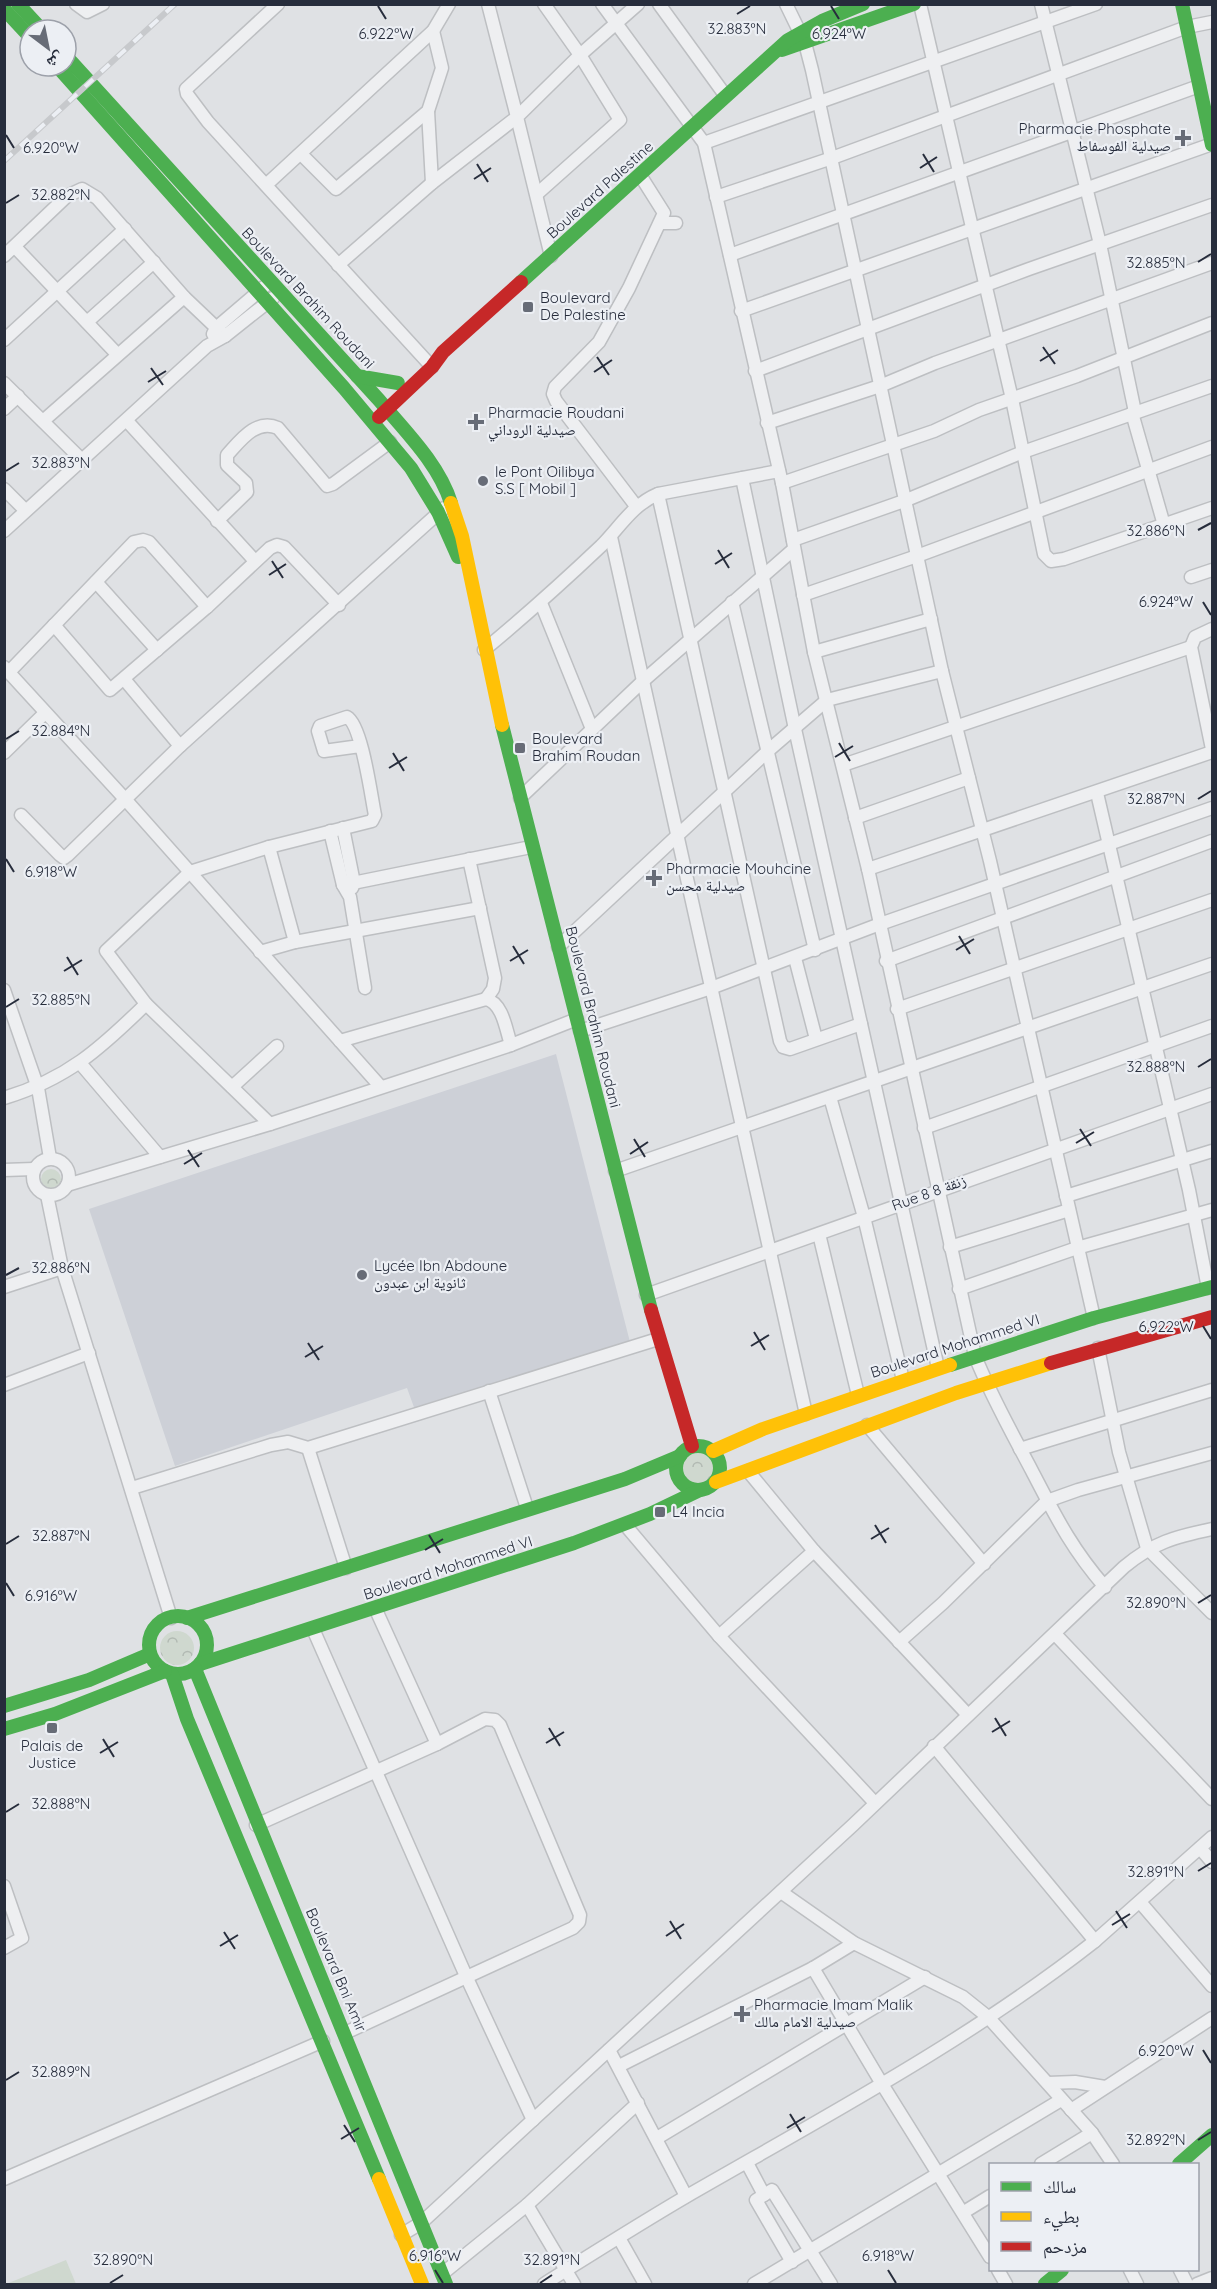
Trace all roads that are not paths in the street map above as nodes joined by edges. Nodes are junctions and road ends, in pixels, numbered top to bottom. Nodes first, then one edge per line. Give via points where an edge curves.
1 (18, 4) edge
2 (76, 4) edge
3 (103, 4) edge
4 (278, 4) edge
5 (449, 4) edge
6 (488, 4) edge
7 (544, 4) edge
8 (602, 4) edge
9 (638, 4) edge
10 (659, 4) edge
11 (786, 4) edge
12 (863, 4) edge
13 (914, 4) edge
14 (920, 4) edge
15 (1041, 4) edge
16 (1096, 4) edge
17 (1182, 4) edge
18 (4, 9) edge
19 (31, 18) edge
20 (1212, 22) edge
21 (1046, 23) junction
22 (18, 24) edge
23 (616, 24) junction
24 (1187, 27) junction
25 (433, 32) junction
26 (802, 38) junction
27 (580, 55) junction
28 (934, 62) junction
29 (78, 70) edge
30 (1059, 74) junction
31 (68, 78) edge
32 (1199, 86) junction
33 (725, 95) junction
34 (819, 101) junction
35 (428, 111) junction
36 (947, 115) junction
37 (517, 117) junction
38 (693, 128) junction
39 (1072, 131) junction
40 (704, 143) junction
41 (1212, 145) edge
42 (301, 154) junction
43 (832, 158) junction
44 (960, 173) junction
45 (640, 175) junction
46 (432, 183) junction
47 (266, 184) junction
48 (1086, 187) junction
49 (537, 193) junction
50 (716, 197) junction
51 (1212, 205) edge
52 (844, 216) junction
53 (660, 223) junction
54 (676, 223) dead end
55 (125, 229) junction
56 (972, 229) junction
57 (1100, 244) junction
58 (15, 247) junction
59 (730, 255) junction
60 (4, 256) edge
61 (551, 256) junction
62 (154, 262) junction
63 (1212, 263) edge
64 (338, 265) junction
65 (856, 271) junction
66 (984, 287) junction
67 (57, 292) junction
68 (265, 292) junction
69 (184, 297) junction
70 (1112, 299) junction
71 (741, 310) junction
72 (87, 322) junction
73 (1212, 323) edge
74 (869, 327) junction
75 (220, 332) junction
76 (4, 340) edge
77 (997, 342) junction
78 (117, 354) junction
79 (1123, 358) junction
80 (429, 363) junction
81 (755, 371) junction
82 (357, 376) junction
83 (4, 383) edge
84 (880, 386) junction
85 (1212, 386) edge
86 (403, 387) junction
87 (18, 396) junction
88 (1012, 399) junction
89 (383, 405) junction
90 (4, 409) edge
91 (1134, 413) junction
92 (369, 417) junction
93 (43, 421) junction
94 (127, 421) junction
95 (767, 423) junction
96 (410, 437) junction
97 (390, 442) junction
98 (893, 446) junction
99 (1212, 447) edge
100 (1023, 452) junction
101 (82, 460) junction
102 (1149, 472) junction
103 (780, 477) junction
104 (742, 478) junction
105 (4, 489) edge
106 (658, 494) junction
107 (904, 501) junction
108 (453, 503) junction
109 (636, 506) junction
110 (1212, 508) edge
111 (26, 510) junction
112 (438, 512) junction
113 (1035, 512) junction
114 (217, 521) junction
115 (1164, 525) junction
116 (4, 531) edge
117 (611, 537) junction
118 (794, 545) junction
119 (917, 556) junction
120 (255, 561) junction
121 (1212, 570) edge
122 (762, 575) junction
123 (1191, 577) dead end
124 (96, 582) junction
125 (472, 592) junction
126 (803, 595) junction
127 (732, 602) junction
128 (541, 603) junction
129 (339, 605) junction
130 (207, 607) junction
131 (931, 619) junction
132 (54, 626) junction
133 (1212, 630) edge
134 (691, 640) junction
135 (1191, 646) junction
136 (157, 650) junction
137 (484, 650) junction
138 (814, 652) junction
139 (7, 670) edge
140 (942, 671) junction
141 (124, 679) junction
142 (644, 681) junction
143 (1212, 685) edge
144 (1200, 689) junction
145 (827, 700) junction
146 (45, 713) junction
147 (956, 728) junction
148 (592, 729) junction
149 (795, 729) junction
150 (180, 746) junction
151 (360, 746) dead end
152 (769, 750) junction
153 (1212, 751) edge
154 (4, 753) edge
155 (843, 765) junction
156 (969, 778) junction
157 (1097, 793) junction
158 (724, 794) junction
159 (520, 798) junction
160 (125, 799) junction
161 (1212, 808) edge
162 (21, 815) dead end
163 (855, 818) junction
164 (336, 830) junction
165 (983, 831) junction
166 (678, 835) junction
167 (1212, 841) edge
168 (1108, 845) junction
169 (268, 847) junction
170 (531, 847) junction
171 (469, 859) junction
172 (868, 869) junction
173 (189, 872) junction
174 (1116, 877) junction
175 (348, 884) junction
176 (996, 884) junction
177 (1212, 900) edge
178 (480, 908) junction
179 (1002, 918) junction
180 (880, 924) junction
181 (1129, 929) junction
182 (357, 932) junction
183 (843, 938) junction
184 (295, 942) junction
185 (558, 947) junction
186 (815, 950) junction
187 (260, 952) junction
188 (795, 958) junction
189 (886, 961) junction
190 (1212, 964) edge
191 (762, 969) junction
192 (1014, 969) junction
193 (365, 988) dead end
194 (711, 988) junction
195 (1143, 988) junction
196 (5, 992) edge
197 (486, 999) junction
198 (146, 1004) junction
199 (897, 1009) junction
200 (10, 1024) edge
201 (861, 1024) junction
202 (579, 1025) junction
203 (1212, 1026) edge
204 (1027, 1029) junction
205 (816, 1039) junction
206 (340, 1041) junction
207 (511, 1045) junction
208 (277, 1046) dead end
209 (1155, 1046) junction
210 (80, 1063) junction
211 (911, 1069) junction
212 (874, 1082) junction
213 (380, 1086) junction
214 (232, 1087) junction
215 (1040, 1087) junction
216 (38, 1088) junction
217 (1212, 1094) edge
218 (830, 1097) junction
219 (4, 1098) edge
220 (1169, 1108) junction
221 (270, 1124) junction
222 (742, 1128) junction
223 (924, 1128) junction
224 (1055, 1148) junction
225 (1212, 1151) edge
226 (160, 1157) junction
227 (50, 1158) junction
228 (1182, 1161) junction
229 (34, 1169) junction
230 (4, 1170) edge
231 (615, 1171) junction
232 (67, 1185) junction
233 (938, 1190) junction
234 (47, 1195) junction
235 (1066, 1196) junction
236 (900, 1204) junction
237 (1069, 1210) junction
238 (1212, 1210) edge
239 (1194, 1215) junction
240 (864, 1217) junction
241 (819, 1234) junction
242 (950, 1247) junction
243 (1077, 1248) junction
244 (771, 1252) junction
245 (62, 1268) junction
246 (4, 1287) edge
247 (1210, 1288) edge
248 (958, 1289) junction
249 (646, 1295) junction
250 (1212, 1317) edge
251 (1094, 1318) junction
252 (658, 1340) junction
253 (1098, 1348) junction
254 (89, 1353) junction
255 (975, 1356) junction
256 (938, 1368) junction
257 (903, 1380) junction
258 (986, 1384) junction
259 (4, 1385) edge
260 (1212, 1390) edge
261 (489, 1391) junction
262 (858, 1395) junction
263 (806, 1414) junction
264 (1112, 1419) junction
265 (867, 1425) junction
266 (692, 1446) junction
267 (308, 1448) junction
268 (1020, 1449) junction
269 (713, 1450) junction
270 (1212, 1453) edge
271 (680, 1456) junction
272 (748, 1471) junction
273 (1126, 1476) junction
274 (716, 1482) junction
275 (132, 1488) junction
276 (700, 1490) junction
277 (1047, 1502) junction
278 (527, 1508) junction
279 (626, 1526) junction
280 (1212, 1529) edge
281 (1147, 1548) junction
282 (814, 1551) junction
283 (984, 1564) junction
284 (346, 1568) junction
285 (1105, 1587) junction
286 (376, 1610) junction
287 (1212, 1613) edge
288 (171, 1617) junction
289 (187, 1618) junction
290 (313, 1629) junction
291 (1055, 1634) junction
292 (719, 1636) junction
293 (899, 1642) junction
294 (150, 1654) junction
295 (197, 1666) junction
296 (169, 1673) junction
297 (4, 1706) edge
298 (968, 1715) junction
299 (4, 1730) edge
300 (437, 1744) junction
301 (934, 1746) junction
302 (375, 1772) junction
303 (1212, 1799) edge
304 (875, 1803) junction
305 (256, 1825) junction
306 (1212, 1837) edge
307 (1200, 1848) junction
308 (1212, 1862) edge
309 (4, 1887) edge
310 (781, 1892) junction
311 (1140, 1902) junction
312 (1095, 1941) junction
313 (854, 1942) junction
314 (4, 1948) edge
315 (813, 1968) junction
316 (466, 1976) junction
317 (925, 1977) junction
318 (1212, 1986) edge
319 (988, 2017) junction
320 (1212, 2018) edge
321 (847, 2025) junction
322 (345, 2033) junction
323 (323, 2041) junction
324 (609, 2050) junction
325 (618, 2066) junction
326 (1048, 2083) junction
327 (882, 2084) junction
328 (1105, 2087) junction
329 (1061, 2100) junction
330 (638, 2103) junction
331 (1071, 2110) junction
332 (533, 2120) junction
333 (1092, 2133) junction
334 (1212, 2134) edge
335 (657, 2138) junction
336 (747, 2163) junction
337 (1043, 2163) edge
338 (1112, 2163) edge
339 (1180, 2163) edge
340 (940, 2174) junction
341 (4, 2179) edge
342 (764, 2195) junction
343 (686, 2196) junction
344 (989, 2197) edge
345 (527, 2205) junction
346 (964, 2212) junction
347 (421, 2223) junction
348 (401, 2235) junction
349 (619, 2238) junction
350 (810, 2250) junction
351 (989, 2256) edge
352 (792, 2262) junction
353 (566, 2271) junction
354 (1061, 2271) edge
355 (1212, 2277) edge
356 (444, 2279) edge
357 (422, 2284) edge
358 (544, 2284) edge
359 (574, 2284) edge
360 (645, 2284) edge
361 (754, 2284) edge
362 (831, 2284) edge
363 (1045, 2284) edge
364 (1197, 2284) edge

1 - 19 main road
2 - 3 street via 87,12
4 - 47 street via 186,89 208,123
5 - 25 street
6 - 37 street
7 - 27 street
8 - 23 street
9 - 23 street
10 - 33 street
11 - 26 street
12 - 26 main road, Boulevard Palestine
13 - 26 main road, Boulevard Palestine
14 - 28 street
15 - 21 street
16 - 21 street
17 - 24 main road
18 - 22 main road
20 - 24 street
21 - 28 street
21 - 30 street
23 - 27 street
23 - 38 street
24 - 30 street
24 - 32 main road
25 - 35 street via 442,68
25 - 42 street
26 - 33 main road, Boulevard Palestine via 778,51
26 - 34 street
27 - 37 street
27 - 49 street via 620,120
28 - 34 street
28 - 36 street
29 - 68 main road, Boulevard Brahim Roudani
30 - 36 street
30 - 39 street
31 - 68 main road, Boulevard Brahim Roudani
32 - 39 street
32 - 41 main road
33 - 38 main road, Boulevard Palestine
34 - 40 street
34 - 43 street
35 - 42 street via 336,189
35 - 46 street
36 - 43 street
36 - 44 street
37 - 46 street
37 - 49 street
38 - 40 street
38 - 45 main road, Boulevard Palestine
39 - 44 street
39 - 48 street
40 - 50 street
41 - 48 street
42 - 47 street
43 - 50 street
43 - 52 street
44 - 52 street
44 - 56 street
45 - 53 street via 664,213
45 - 61 main road, Boulevard Palestine
46 - 64 street
47 - 64 street
48 - 56 street
48 - 57 street
49 - 61 street
50 - 59 street
51 - 57 street
52 - 59 street
52 - 65 street
53 - 54 street
53 - 109 street via 599,342 555,387 554,394
55 - 58 street via 97,198 82,189 76,190
55 - 62 street
55 - 67 street
56 - 65 street
56 - 66 street
57 - 66 street
57 - 70 street
58 - 60 street
58 - 67 street
59 - 71 street
61 - 80 main road, Boulevard Palestine
62 - 69 street
62 - 72 street
63 - 70 street
64 - 80 street
65 - 71 street
65 - 74 street
66 - 74 street
66 - 77 street
67 - 72 street
67 - 76 street
68 - 75 street
68 - 82 main road, Boulevard Brahim Roudani via 279,293
68 - 92 main road, Boulevard Brahim Roudani
69 - 75 street
69 - 78 street
70 - 77 street
70 - 79 street
71 - 81 street
72 - 78 street
73 - 79 street
74 - 81 street
74 - 84 street
75 - 94 street
77 - 84 street
77 - 88 street
78 - 93 street
79 - 88 street
79 - 91 street
80 - 86 main road, Boulevard Palestine
81 - 95 street
82 - 86 main road
82 - 89 main road, Boulevard Brahim Roudani
83 - 87 street
84 - 95 street
84 - 98 street
85 - 91 street
86 - 89 main road, Boulevard Palestine
86 - 96 main road
87 - 90 street
87 - 93 street
88 - 98 street
88 - 100 street
89 - 92 main road, Boulevard Palestine
89 - 96 main road, Boulevard Brahim Roudani
91 - 100 street
91 - 102 street
92 - 97 main road, Boulevard Brahim Roudani
93 - 101 street
94 - 101 street
94 - 114 street
95 - 103 street
96 - 108 main road, Boulevard Brahim Roudani via 441,477
97 - 112 main road, Boulevard Brahim Roudani
97 - 114 street via 327,486 278,428 271,425 250,431 227,455 227,465 246,483 247,492
98 - 103 street
98 - 107 street
99 - 102 street
100 - 107 street
100 - 113 street
101 - 111 street
102 - 113 street
102 - 115 street
103 - 104 street
103 - 118 street
104 - 106 street
104 - 122 street
105 - 111 street
106 - 109 street
106 - 134 street
107 - 118 street
107 - 119 street
108 - 112 street
108 - 125 main road, Boulevard Brahim Roudani
109 - 117 street
110 - 115 street
111 - 116 street
112 - 125 main road, Boulevard Brahim Roudani
112 - 129 street
113 - 115 street via 1042,549 1051,561
113 - 119 street
114 - 120 street
117 - 128 street
117 - 142 street
118 - 122 street
118 - 126 street
119 - 126 street
119 - 131 street
120 - 129 street via 270,548 285,547
120 - 130 street
121 - 123 street
122 - 127 street
122 - 149 street
124 - 130 street via 134,542 143,540
124 - 132 street
124 - 136 street
125 - 137 main road, Boulevard Brahim Roudani
126 - 138 street
127 - 134 street
127 - 152 street
128 - 137 street
128 - 148 street
129 - 150 street
130 - 136 street
131 - 138 street
131 - 140 street
132 - 139 street
132 - 141 street via 110,690
133 - 135 street via 1195,637
134 - 142 street
134 - 158 street
135 - 144 street
135 - 147 street
136 - 141 street
137 - 159 main road, Boulevard Brahim Roudani
138 - 145 street
139 - 146 street
140 - 145 street
140 - 147 street
141 - 150 street
142 - 148 street
142 - 166 street
143 - 144 street
144 - 153 street
145 - 149 street
145 - 155 street
146 - 154 street
146 - 160 street
147 - 155 street
147 - 156 street
148 - 159 street
149 - 152 street
149 - 183 street
150 - 160 street
151 - 164 street via 375,818
152 - 158 street
152 - 186 street
153 - 157 street
155 - 163 street
156 - 163 street
156 - 165 street
157 - 165 street
157 - 168 street
158 - 166 street
158 - 191 street
159 - 170 main road, Boulevard Brahim Roudani
160 - 162 street via 64,858
160 - 173 street
161 - 168 street
163 - 172 street
164 - 169 street
164 - 175 street
165 - 172 street
165 - 176 street
166 - 185 street
166 - 194 street
167 - 174 street
168 - 174 street
168 - 176 street
169 - 173 street
169 - 184 street
170 - 171 street
170 - 185 main road, Boulevard Brahim Roudani
171 - 175 street
171 - 178 street
172 - 180 street
173 - 187 street
173 - 198 street via 106,951
174 - 179 street
174 - 181 street
175 - 182 street
176 - 179 street
176 - 180 street
177 - 181 street
178 - 182 street
178 - 197 street via 495,978
179 - 189 street
179 - 192 street
180 - 183 street
180 - 189 street
181 - 192 street
181 - 195 street
182 - 184 street
182 - 193 street
183 - 186 street
183 - 201 street
184 - 187 street
185 - 202 main road, Boulevard Brahim Roudani
186 - 188 street
187 - 206 street
188 - 191 street
188 - 205 street
189 - 199 street
190 - 195 street
191 - 194 street
191 - 205 street via 781,1045 790,1049
192 - 199 street
192 - 204 street
194 - 202 street
194 - 222 street
195 - 204 street
195 - 209 street
196 - 200 street
197 - 206 street
197 - 207 street via 498,1006
198 - 210 street
198 - 214 street
199 - 211 street
200 - 216 street
201 - 205 street
201 - 212 street
202 - 207 street
202 - 231 main road, Boulevard Brahim Roudani
203 - 209 street
204 - 211 street
204 - 215 street
206 - 213 street
207 - 213 street
208 - 214 street
209 - 215 street
209 - 220 street
210 - 216 street
210 - 226 street
211 - 212 street
211 - 223 street
212 - 218 street
212 - 236 street
213 - 221 street
214 - 221 street
215 - 223 street
215 - 224 street
216 - 219 street
216 - 227 street
217 - 220 street, Rue 8 8 زنقة
218 - 222 street
218 - 240 street
220 - 224 street, Rue 8 8 زنقة
220 - 228 street
221 - 226 street
222 - 231 street
222 - 244 street
223 - 233 street
224 - 233 street, Rue 8 8 زنقة
224 - 235 street
225 - 228 street
226 - 232 street
227 - 229 street
227 - 232 street via 66,1167
228 - 235 street
228 - 239 street
229 - 230 street
229 - 234 street via 34,1185
231 - 249 main road, Boulevard Brahim Roudani
232 - 234 street via 62,1191
233 - 236 street, Rue 8 8 زنقة
233 - 242 street
234 - 245 street
235 - 237 street
236 - 240 street, Rue 8 8 زنقة
236 - 256 street
237 - 242 street
237 - 243 street
238 - 239 street
239 - 243 street
239 - 247 street
240 - 241 street, Rue 8 8 زنقة
240 - 257 street
241 - 244 street, Rue 8 8 زنقة
241 - 262 street
242 - 248 street
243 - 248 street
243 - 251 street
244 - 249 street, Rue 8 8 زنقة
244 - 263 street
245 - 246 street
245 - 254 street
247 - 251 main road, Boulevard Mohammed VI
248 - 255 street
249 - 252 main road, Boulevard Brahim Roudani
250 - 253 main road
251 - 255 main road, Boulevard Mohammed VI
252 - 261 street
252 - 266 main road, Boulevard Brahim Roudani
253 - 258 main road
253 - 264 street
254 - 259 street
254 - 275 street
255 - 256 main road, Boulevard Mohammed VI
255 - 258 street
256 - 257 main road, Boulevard Mohammed VI
257 - 262 main road, Boulevard Mohammed VI
258 - 265 main road
258 - 268 street
260 - 264 street
261 - 267 street
261 - 278 street
262 - 263 main road, Boulevard Mohammed VI
263 - 269 main road, Boulevard Mohammed VI
264 - 268 street
264 - 273 street
265 - 272 main road
265 - 283 street
266 - 269 main road
266 - 271 main road
267 - 275 street via 288,1442 272,1445
267 - 284 street
268 - 277 street
269 - 274 main road via 721,1469
270 - 273 street
271 - 276 main road via 676,1469 681,1482
271 - 278 main road, Boulevard Mohammed VI via 625,1479
272 - 274 main road
272 - 282 street
273 - 277 street
273 - 281 street
274 - 276 main road
275 - 288 street
276 - 279 main road, Boulevard Mohammed VI
277 - 283 street
277 - 285 street via 1067,1539
278 - 284 main road, Boulevard Mohammed VI
279 - 286 main road, Boulevard Mohammed VI
279 - 292 street
280 - 281 street
281 - 285 street
281 - 287 street
282 - 292 street
282 - 293 street
283 - 293 street
284 - 289 main road, Boulevard Mohammed VI
285 - 291 street
286 - 290 main road, Boulevard Mohammed VI
286 - 300 street
288 - 289 main road
288 - 294 main road via 153,1631
289 - 295 main road via 204,1634 206,1649
290 - 295 main road, Boulevard Mohammed VI
290 - 302 street
291 - 298 street
291 - 303 street
292 - 304 street
293 - 298 street
294 - 296 main road
294 - 297 main road via 89,1680
295 - 296 main road via 188,1672
295 - 305 main road, Boulevard Bni Amir
296 - 299 main road
296 - 323 main road
298 - 301 street
300 - 302 street
300 - 316 street via 485,1719 500,1725 580,1915 573,1928
301 - 304 street
301 - 312 street
302 - 305 street
302 - 316 street
304 - 310 street
305 - 322 main road, Boulevard Bni Amir
306 - 307 street
307 - 308 street
307 - 311 street
309 - 314 street via 22,1938
310 - 313 street
310 - 324 street
311 - 312 street
311 - 318 street
312 - 319 street via 1042,1983
313 - 315 street
313 - 317 street
315 - 321 street
315 - 325 street
316 - 322 street
316 - 332 street
317 - 319 street via 963,1997
317 - 321 street
319 - 326 street
319 - 327 street
320 - 328 street
321 - 327 street
321 - 335 street
322 - 347 main road, Boulevard Bni Amir
323 - 341 street
323 - 348 main road
324 - 325 street
324 - 332 street
325 - 330 street
326 - 328 street
326 - 329 street
327 - 336 street
327 - 340 street
328 - 331 street
329 - 331 street
329 - 340 street
330 - 335 street
330 - 345 street
331 - 333 street
332 - 347 street
333 - 337 street
333 - 338 street
334 - 339 main road
335 - 343 street
336 - 342 street
336 - 343 street
340 - 346 street
340 - 350 street
342 - 350 street via 772,2190
342 - 352 street via 756,2200
343 - 349 street
344 - 346 street
345 - 353 street
345 - 356 street
346 - 351 street
347 - 348 street
347 - 356 main road, Boulevard Bni Amir
348 - 357 main road
349 - 353 street
349 - 360 street
350 - 352 street
350 - 362 street
352 - 361 street
353 - 358 street
353 - 359 street
354 - 363 main road
355 - 364 street

